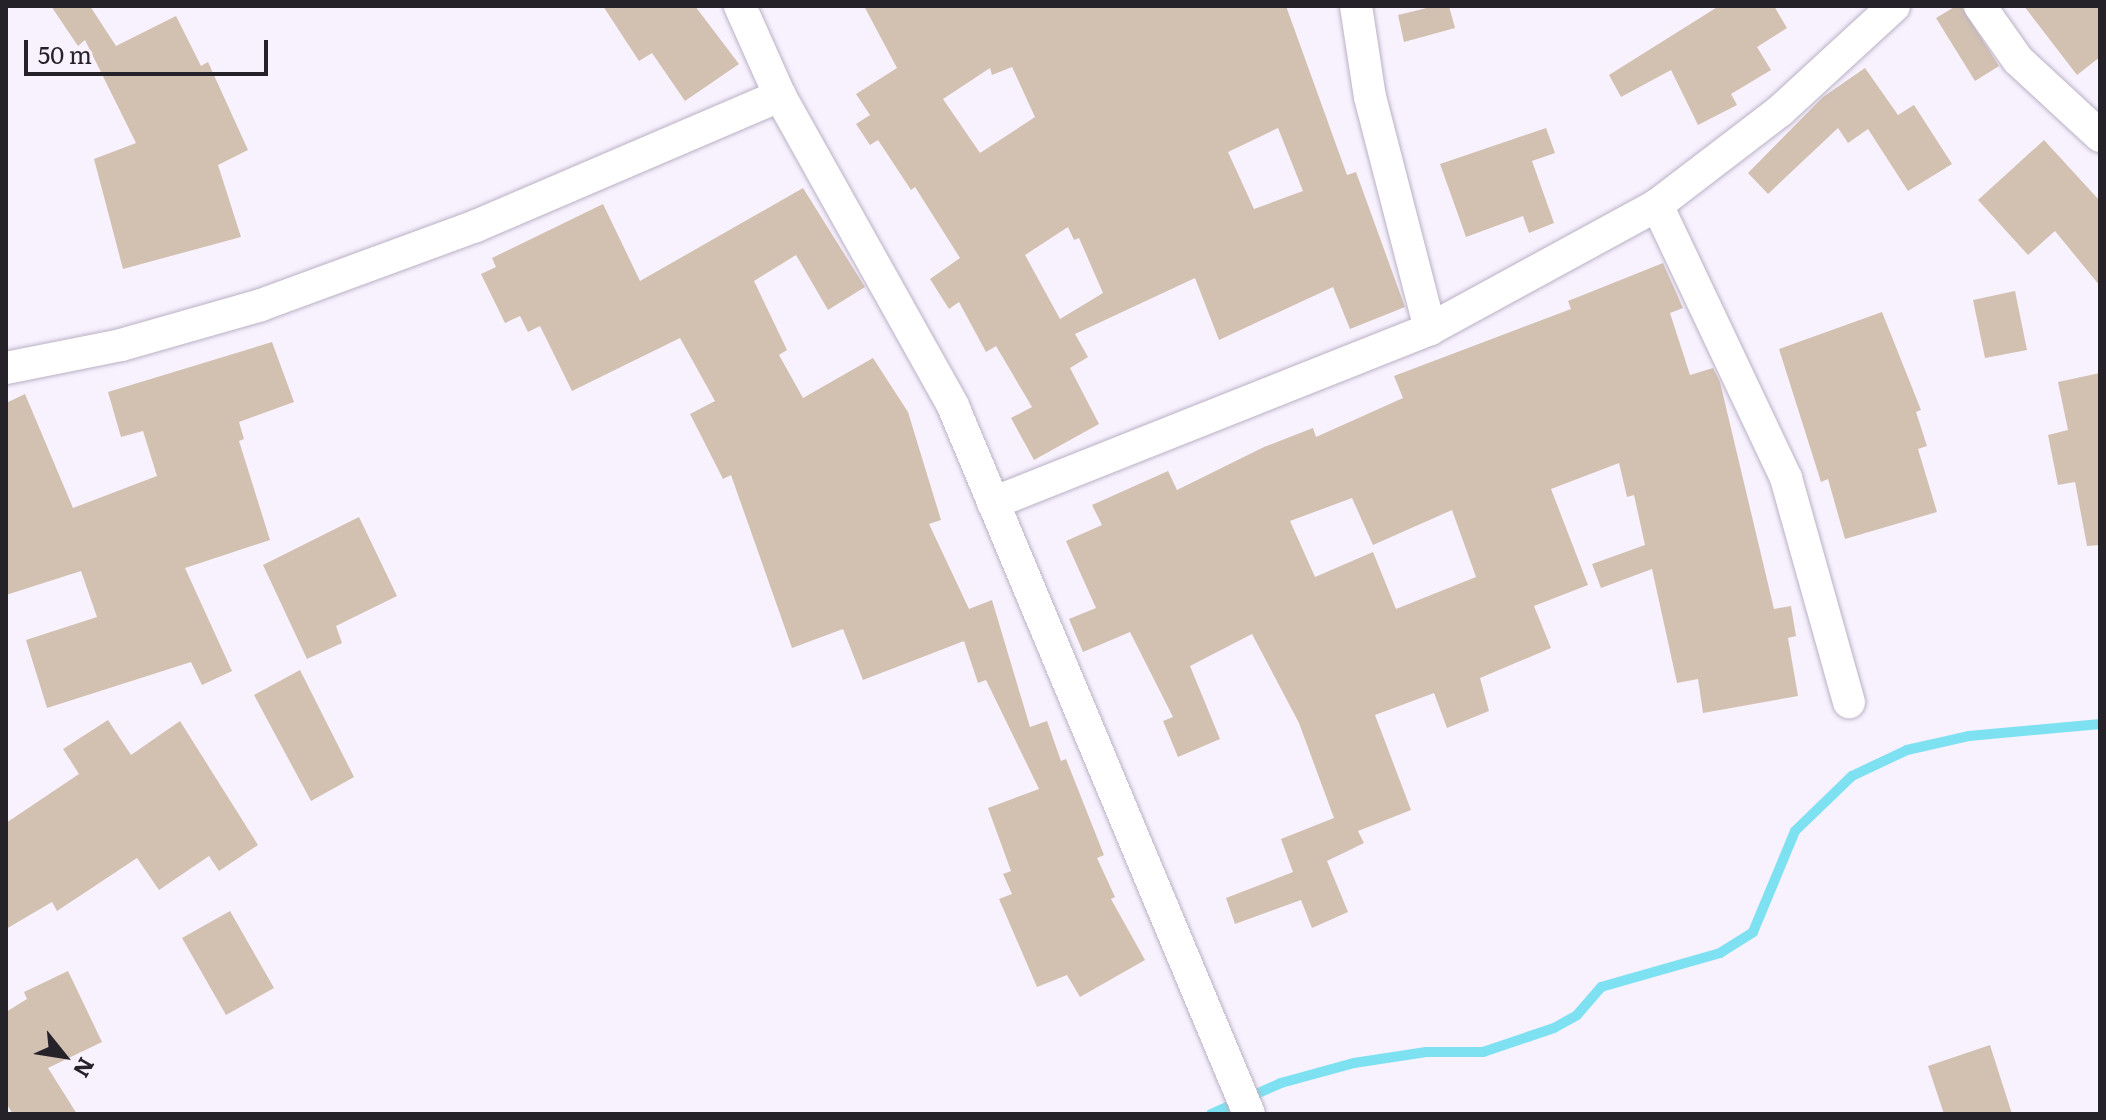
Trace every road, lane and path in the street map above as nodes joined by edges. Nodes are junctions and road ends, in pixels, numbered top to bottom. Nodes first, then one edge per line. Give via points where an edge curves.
1 (740, 6) edge
2 (1356, 6) edge
3 (1980, 6) edge
4 (1882, 9) edge
5 (780, 96) junction
6 (2100, 136) edge
7 (1657, 205) junction
8 (1430, 329) junction
9 (6, 368) edge
10 (993, 503) junction
11 (1849, 702) dead end
12 (1249, 1114) edge

1 - 5 street
2 - 8 street via 1370,97
3 - 6 street via 2018,60
4 - 7 street via 1780,111
5 - 9 street via 476,226 261,305 121,345
5 - 10 street via 953,406
7 - 8 street
7 - 11 street via 1786,478
8 - 10 street
10 - 12 street

